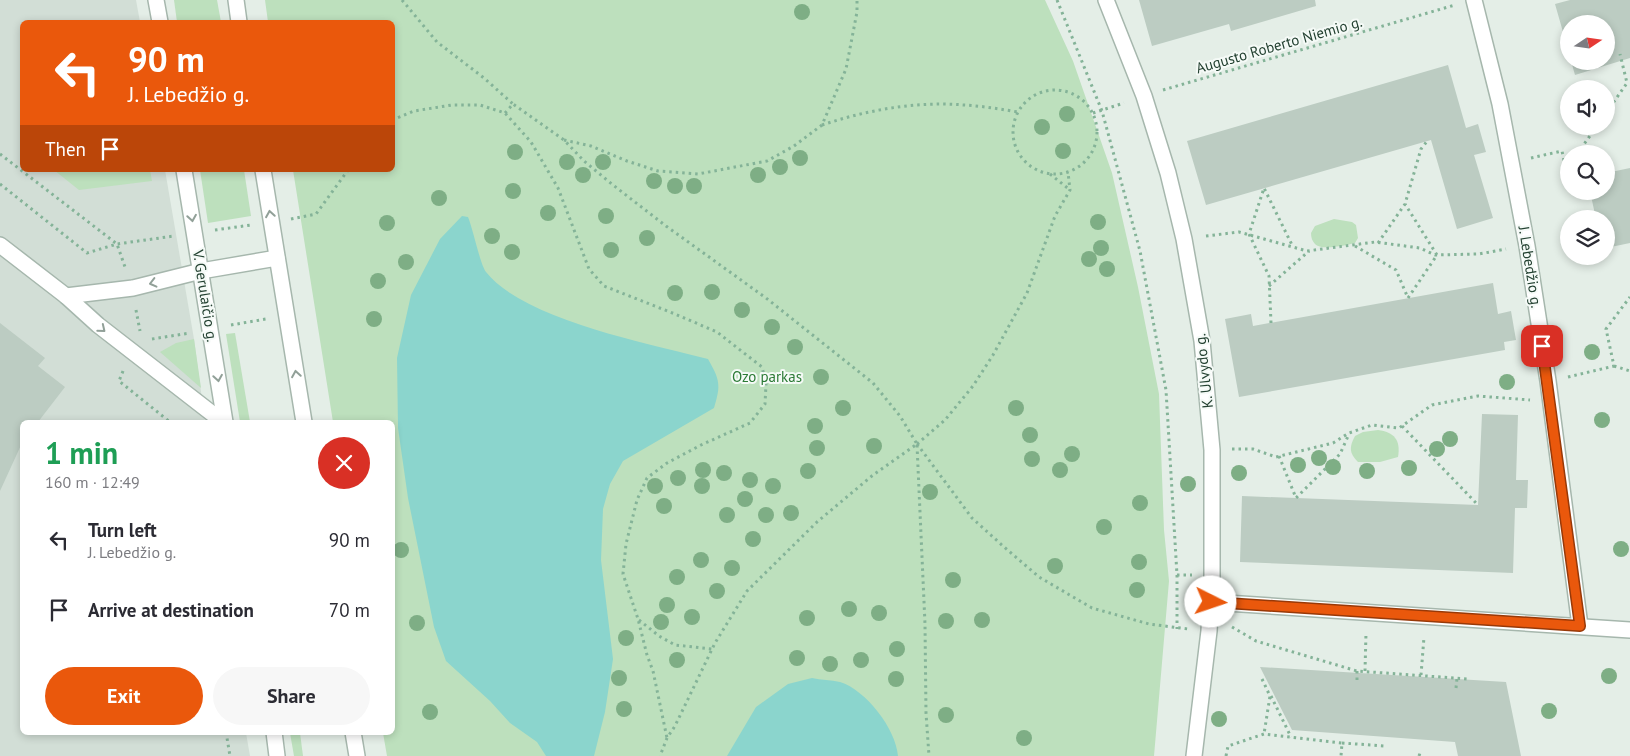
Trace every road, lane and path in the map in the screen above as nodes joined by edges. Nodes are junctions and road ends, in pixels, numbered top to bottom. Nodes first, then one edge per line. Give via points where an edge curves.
1 (156, 0) edge
2 (236, 0) edge
3 (402, 0) edge
4 (857, 0) edge
5 (1057, 0) edge
6 (1106, 0) edge
7 (1468, 1) edge
8 (160, 20) edge
9 (239, 20) edge
10 (1620, 54) dead end
11 (1144, 96) junction
12 (1615, 100) edge
13 (513, 104) junction
14 (1102, 111) junction
15 (1018, 112) junction
16 (505, 113) junction
17 (1093, 113) junction
18 (395, 119) edge
19 (822, 125) junction
20 (564, 140) junction
21 (1428, 140) dead end
22 (1560, 151) edge
23 (0, 154) edge
24 (1512, 162) junction
25 (20, 170) edge
26 (23, 172) edge
27 (184, 172) edge
28 (263, 172) edge
29 (347, 172) edge
30 (1068, 172) junction
31 (1050, 174) junction
32 (0, 184) edge
33 (1070, 190) junction
34 (1404, 204) junction
35 (272, 222) junction
36 (194, 233) junction
37 (1221, 234) dead end
38 (1249, 234) junction
39 (1378, 243) junction
40 (116, 244) junction
41 (0, 245) edge
42 (1354, 245) junction
43 (1527, 246) junction
44 (1294, 247) junction
45 (1310, 250) junction
46 (1438, 255) junction
47 (277, 258) junction
48 (200, 271) junction
49 (1269, 286) junction
50 (66, 296) junction
51 (1630, 297) edge
52 (286, 315) junction
53 (1271, 323) dead end
54 (210, 329) junction
55 (151, 340) dead end
56 (1614, 366) junction
57 (1630, 371) edge
58 (1548, 382) junction
59 (1550, 402) junction
60 (221, 420) edge
61 (224, 420) edge
62 (304, 420) edge
63 (1402, 426) junction
64 (1349, 433) junction
65 (917, 444) junction
66 (1212, 450) junction
67 (1279, 456) junction
68 (1478, 505) dead end
69 (1211, 602) junction
70 (638, 619) junction
71 (1580, 626) junction
72 (1233, 627) dead end
73 (1630, 630) edge
74 (1366, 642) dead end
75 (1423, 646) dead end
76 (712, 649) junction
77 (1357, 671) junction
78 (1365, 671) junction
79 (1421, 675) junction
80 (1457, 678) junction
81 (1262, 679) dead end
82 (1468, 679) dead end
83 (1357, 681) dead end
84 (1456, 688) dead end
85 (1270, 696) junction
86 (1264, 734) junction
87 (226, 735) edge
88 (274, 735) edge
89 (354, 735) edge
90 (1291, 737) junction
91 (667, 738) junction
92 (1342, 743) junction
93 (1385, 746) dead end
94 (230, 756) edge
95 (278, 756) edge
96 (357, 756) edge
97 (660, 756) edge
98 (929, 756) edge
99 (1194, 756) edge
100 (1226, 756) edge
101 (1341, 756) edge

1 - 8 street
2 - 9 street
3 - 13 path via 437,42
4 - 19 path via 846,70
5 - 14 path
6 - 11 street, K. Ulvydo g.
7 - 11 path, Augusto Roberto Niemio g.
7 - 24 street, J. Lebedžio g. via 1500,104
10 - 12 path via 1627,83
11 - 14 path, Augusto Roberto Niemio g.
11 - 66 street, K. Ulvydo g. via 1184,239 1202,341
13 - 16 path
13 - 20 path
14 - 17 path, Augusto Roberto Niemio g.
14 - 65 path via 1140,251 1166,390 1177,628 1149,624 1092,608 1039,576 972,518
15 - 17 path via 1034,95 1059,90 1075,95
15 - 19 path via 938,104 862,113
15 - 31 path via 1014,121 1015,146 1032,167
16 - 18 path via 480,105 452,105 414,111
16 - 70 path via 531,142 558,188 589,269 604,286 717,332 762,367 766,384 764,404 750,423 667,463 647,478 636,500 623,574
17 - 30 path via 1097,138 1092,152 1083,164
19 - 20 path via 794,146 767,160 698,174 658,171 591,146
20 - 65 path via 613,185 766,298 873,383 900,416
21 - 34 path via 1421,150
22 - 24 path
23 - 25 path
24 - 43 street, J. Lebedžio g.
26 - 40 path
27 -> 36 street, V. Gerulaičio g.
35 -> 28 street
29 - 35 path via 316,214
30 - 31 path
30 - 33 path
31 - 33 path
32 - 40 path via 87,253
33 - 65 path via 1055,216 1027,293 993,355 945,420
34 - 39 path
34 - 46 path
35 - 36 path
35 - 47 street
36 - 40 path
36 - 48 street, V. Gerulaičio g.
37 - 38 path
38 - 44 path
38 - 44 path via 1264,188
38 - 49 path via 1268,276
39 - 42 path
39 - 46 path via 1420,248
41 - 50 street
42 - 45 path
42 - 46 path via 1396,270 1408,298
43 - 46 path via 1479,254
43 - 58 street, J. Lebedžio g.
44 - 45 path
45 - 49 path
47 - 48 street
47 - 52 street
48 -> 50 street via 133,288
48 - 54 street, V. Gerulaičio g.
49 - 53 path
50 -> 60 street via 98,325
51 - 56 path via 1606,329
52 - 54 path
62 -> 52 street
54 - 55 path
54 -> 61 street, V. Gerulaičio g.
56 - 57 path
56 - 58 path
58 - 59 street, J. Lebedžio g.
59 - 63 path via 1478,396 1432,405
59 - 71 street, J. Lebedžio g.
63 - 64 path via 1372,425
63 - 68 path
64 - 67 path via 1333,443
64 - 67 path via 1340,454 1296,498
65 - 76 path via 873,475 817,522 746,591
65 - 98 path
66 - 67 path via 1253,449
66 - 69 street, K. Ulvydo g.
69 - 71 street
69 - 99 street, K. Ulvydo g.
70 - 76 path via 675,646
70 - 91 path
71 - 73 street
72 - 77 path via 1256,641
74 - 78 path
75 - 79 path
76 - 91 path
77 - 78 path
77 - 83 path
78 - 79 path
79 - 80 path
80 - 82 path
80 - 84 path
81 - 85 path
85 - 86 path
85 - 90 path
86 - 90 path
86 - 100 path via 1228,746
87 - 94 path
88 - 95 street
89 - 96 street
90 - 92 path
91 - 97 path
92 - 93 path
92 - 101 path

